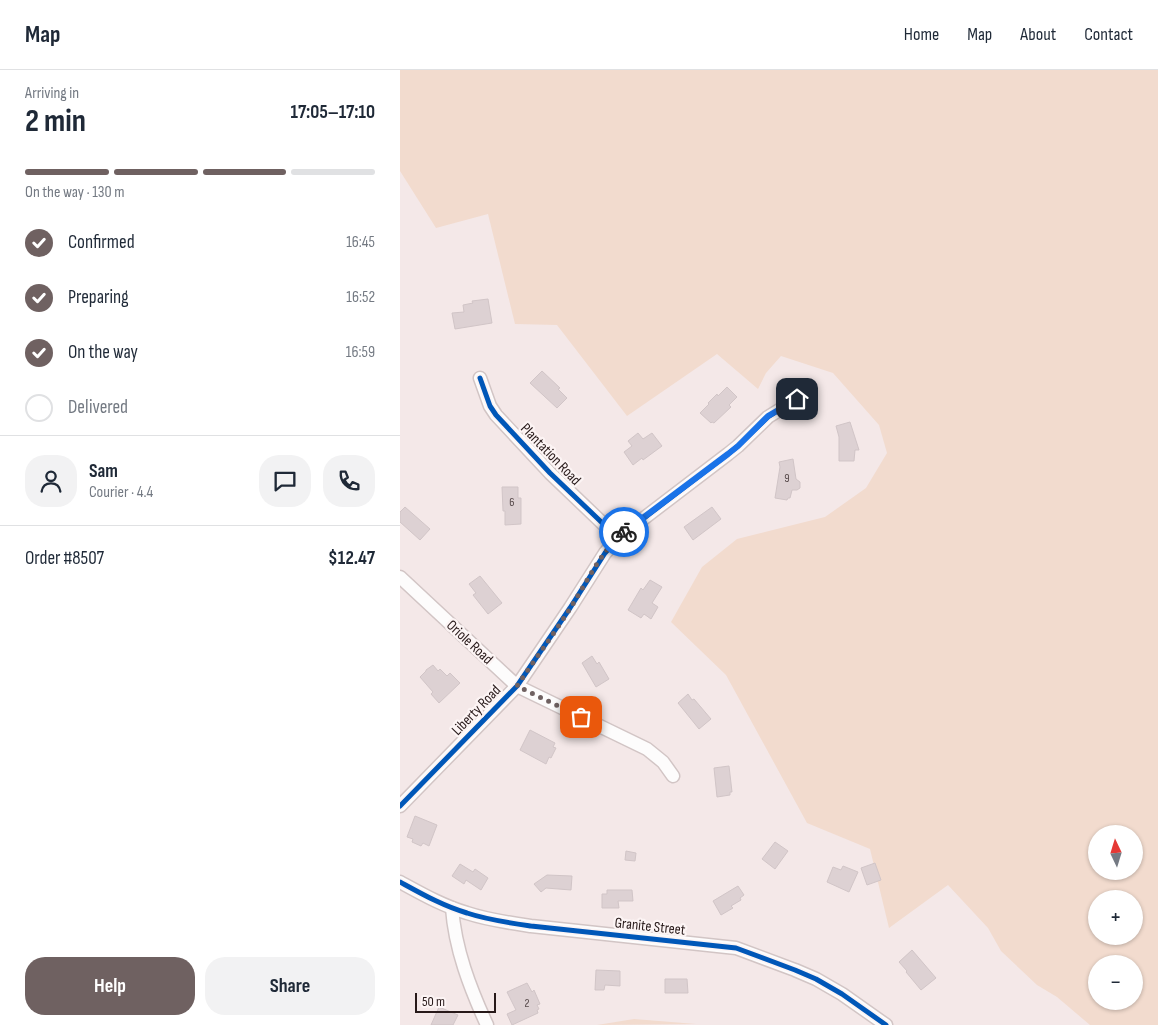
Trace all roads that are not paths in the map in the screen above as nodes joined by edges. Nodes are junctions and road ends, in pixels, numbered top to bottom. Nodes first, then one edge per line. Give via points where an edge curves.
1 (480, 378) dead end
2 (797, 399) dead end
3 (618, 538) junction
4 (400, 577) edge
5 (517, 686) junction
6 (673, 776) dead end
7 (400, 806) edge
8 (400, 882) edge
9 (452, 908) junction
10 (487, 1025) edge
11 (886, 1025) edge

1 - 3 street, Plantation Road via 496,415 550,473
2 - 3 street, Liberty Road via 768,416 738,446
3 - 5 street, Liberty Road
4 - 5 street, Oriole Road
5 - 6 street, Oriole Road via 647,749 664,762
5 - 7 street, Liberty Road
8 - 9 street, Granite Street
9 - 10 street via 467,978
9 - 11 street, Granite Street via 531,926 736,948 816,979

